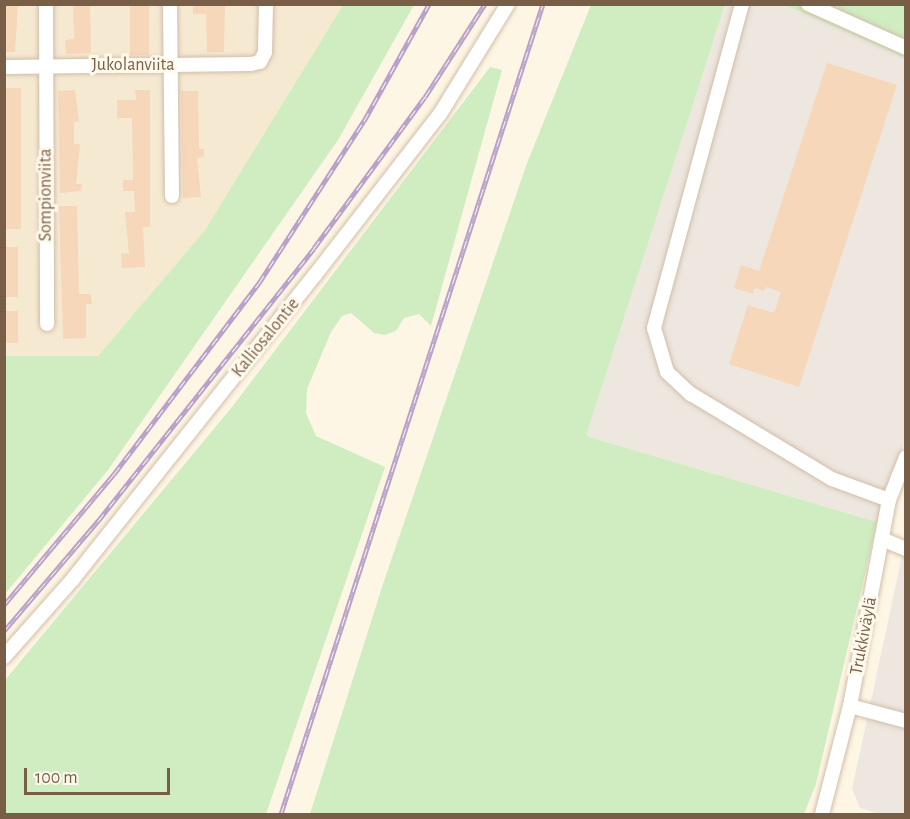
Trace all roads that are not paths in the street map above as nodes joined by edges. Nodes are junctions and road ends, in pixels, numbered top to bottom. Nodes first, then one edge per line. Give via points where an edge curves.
1 (46, 4) edge
2 (170, 4) edge
3 (266, 4) edge
4 (508, 4) edge
5 (742, 4) edge
6 (813, 6) edge
7 (906, 48) edge
8 (46, 65) junction
9 (170, 65) junction
10 (4, 67) edge
11 (172, 196) dead end
12 (47, 324) dead end
13 (906, 457) edge
14 (889, 500) junction
15 (882, 539) junction
16 (906, 549) edge
17 (4, 657) edge
18 (850, 706) junction
19 (906, 721) edge
20 (822, 814) edge

1 - 8 street, Sompionviita
2 - 9 street
3 - 9 street, Jukolanviita via 265,52 260,62
4 - 17 street, Kalliosalontie via 440,114 73,579
5 - 14 street via 654,328 663,361 667,372 691,394 832,479
6 - 7 street
8 - 9 street, Jukolanviita
8 - 10 street, Jukolanviita
8 - 12 street, Sompionviita
9 - 11 street
13 - 14 street, Trukkiväylä
14 - 15 street, Trukkiväylä
15 - 16 street
15 - 18 street, Trukkiväylä
18 - 19 street
18 - 20 street, Trukkiväylä

